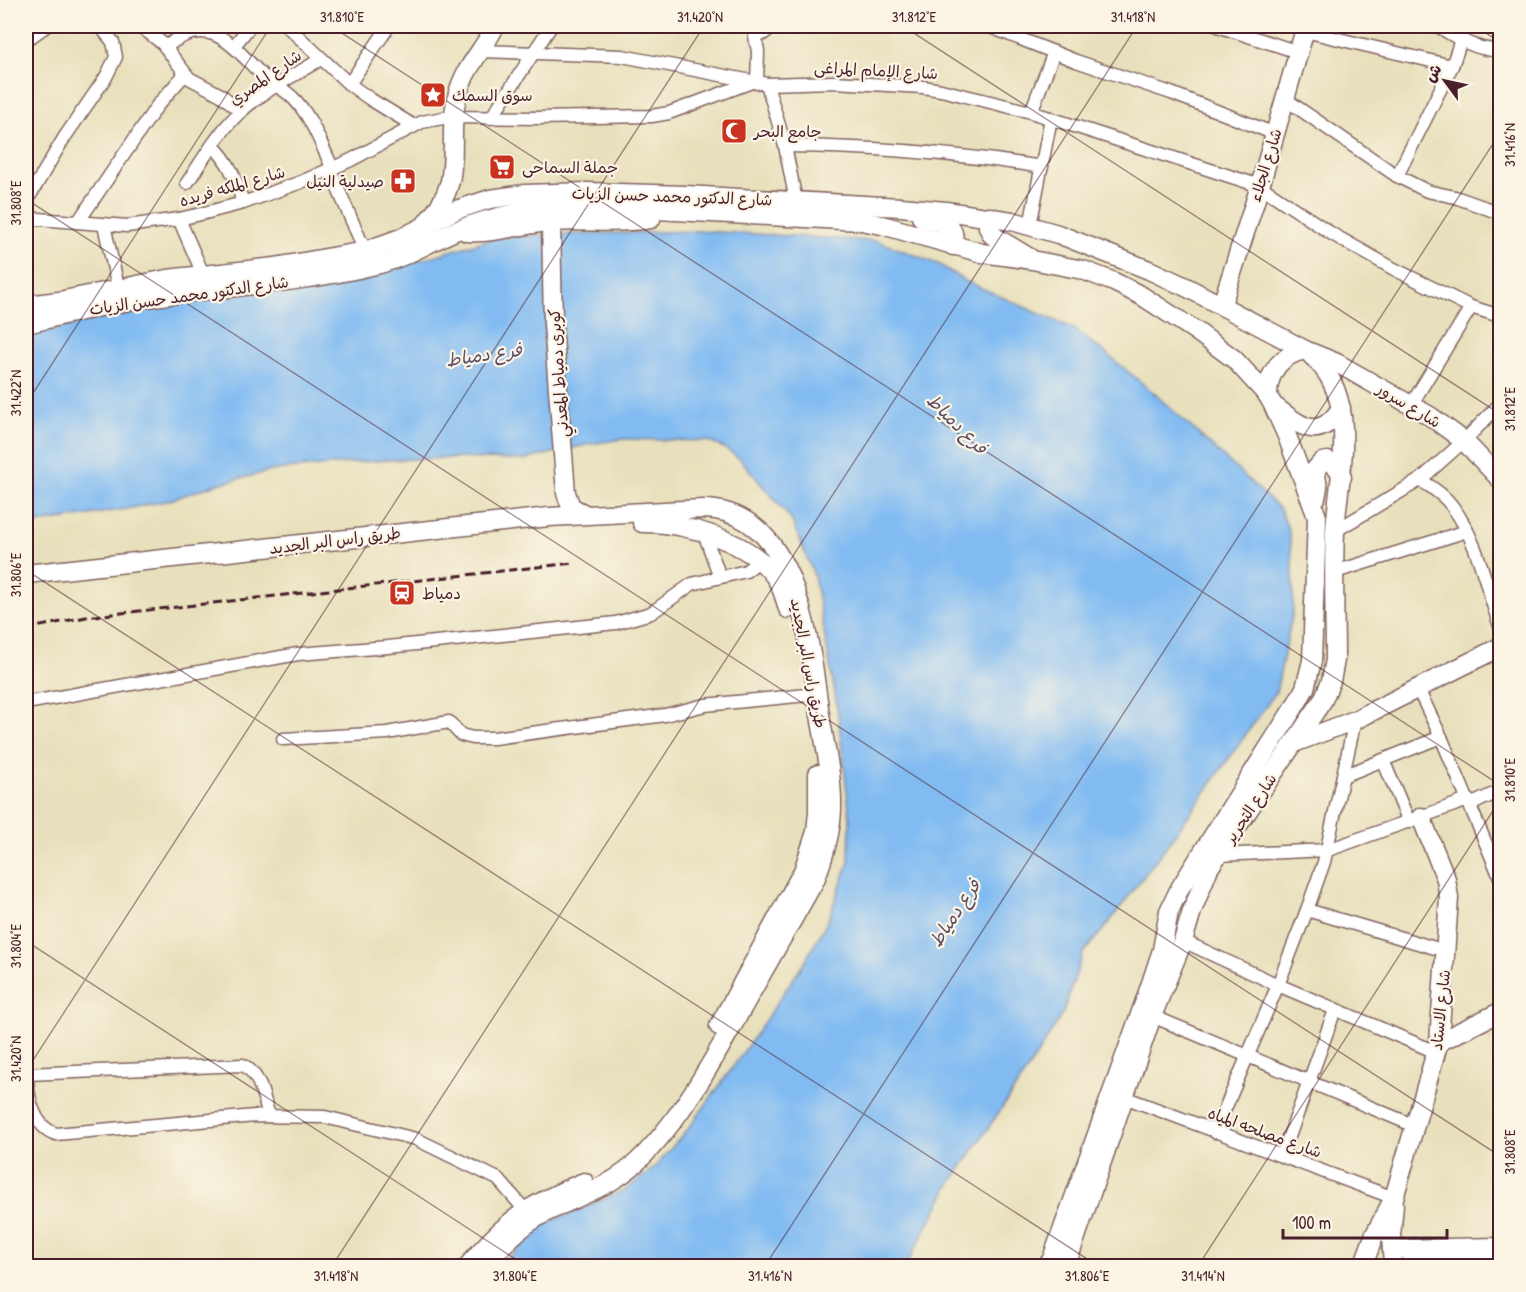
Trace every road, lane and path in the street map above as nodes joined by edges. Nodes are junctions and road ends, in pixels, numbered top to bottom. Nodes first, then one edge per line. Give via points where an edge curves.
1 (46, 26) edge
2 (100, 26) edge
3 (140, 26) edge
4 (250, 26) edge
5 (287, 26) edge
6 (389, 26) edge
7 (495, 26) edge
8 (551, 26) edge
9 (774, 26) edge
10 (988, 26) edge
11 (1218, 26) edge
12 (1438, 26) edge
13 (1305, 28) edge
14 (754, 30) edge
15 (26, 40) edge
16 (1461, 40) junction
17 (234, 46) junction
18 (166, 47) junction
19 (1500, 50) edge
20 (480, 51) junction
21 (534, 52) junction
22 (1054, 52) junction
23 (1299, 52) junction
24 (321, 59) junction
25 (1452, 66) junction
26 (185, 74) junction
27 (758, 83) junction
28 (349, 84) junction
29 (278, 86) junction
30 (1285, 99) junction
31 (241, 111) junction
32 (1031, 112) junction
33 (453, 117) junction
34 (491, 118) junction
35 (1052, 118) junction
36 (414, 126) junction
37 (1275, 134) junction
38 (213, 146) junction
39 (785, 146) junction
40 (1042, 167) junction
41 (331, 170) junction
42 (1397, 176) junction
43 (187, 183) dead end
44 (1260, 186) junction
45 (795, 201) junction
46 (26, 202) edge
47 (243, 203) junction
48 (901, 207) junction
49 (675, 212) junction
50 (1500, 213) edge
51 (991, 217) junction
52 (26, 218) edge
53 (179, 219) junction
54 (78, 222) junction
55 (547, 222) junction
56 (104, 225) junction
57 (423, 226) junction
58 (1030, 226) junction
59 (456, 231) junction
60 (953, 246) junction
61 (365, 251) junction
62 (1032, 260) junction
63 (203, 274) junction
64 (118, 287) junction
65 (1222, 304) junction
66 (26, 305) edge
67 (1471, 307) junction
68 (1500, 316) edge
69 (26, 324) edge
70 (1305, 350) junction
71 (1270, 401) junction
72 (1500, 404) edge
73 (1411, 405) junction
74 (1341, 408) junction
75 (1464, 441) junction
76 (560, 454) junction
77 (1342, 477) junction
78 (1500, 479) edge
79 (1420, 480) junction
80 (1312, 502) junction
81 (727, 512) junction
82 (585, 514) junction
83 (549, 517) junction
84 (1335, 531) junction
85 (1467, 531) junction
86 (710, 535) junction
87 (773, 546) junction
88 (759, 561) junction
89 (1335, 572) junction
90 (26, 574) edge
91 (720, 577) junction
92 (26, 586) edge
93 (1500, 626) edge
94 (1500, 647) edge
95 (1417, 687) junction
96 (807, 695) junction
97 (26, 703) edge
98 (1355, 720) junction
99 (1441, 737) junction
100 (283, 739) dead end
101 (1294, 743) junction
102 (1383, 759) junction
103 (1343, 776) junction
104 (1500, 791) edge
105 (1469, 803) junction
106 (1415, 820) junction
107 (1328, 850) junction
108 (1218, 855) junction
109 (1500, 877) edge
110 (1193, 885) junction
111 (1307, 910) junction
112 (1168, 917) junction
113 (1185, 932) junction
114 (1445, 951) junction
115 (1278, 985) junction
116 (735, 1007) junction
117 (1335, 1010) junction
118 (1500, 1012) edge
119 (1152, 1016) junction
120 (1438, 1047) junction
121 (1248, 1055) junction
122 (26, 1074) edge
123 (1310, 1082) junction
124 (1124, 1097) junction
125 (269, 1116) junction
126 (1415, 1126) junction
127 (1215, 1132) junction
128 (1282, 1156) junction
129 (1395, 1198) junction
130 (525, 1210) junction
131 (1500, 1247) edge
132 (1392, 1258) edge
133 (1500, 1260) edge
134 (468, 1266) edge
135 (484, 1266) edge
136 (1047, 1266) edge
137 (1066, 1266) edge
138 (1364, 1266) edge
139 (1407, 1266) edge

1 - 15 street
2 - 46 street via 113,42 116,57
3 - 18 street
4 - 17 street
5 - 24 street
6 - 28 street
7 - 20 street
8 - 21 street
9 - 14 street via 763,34
10 - 22 street
11 - 23 street
12 - 16 street
13 - 23 street, شارع الجلاء
13 - 25 street
14 - 27 street
16 - 19 street
16 - 25 street
17 - 18 street via 205,32 184,35
17 - 29 street
18 - 26 street
20 - 21 street, شارع الإمام المراغى
20 - 33 street via 462,82
21 - 27 street, شارع الإمام المراغى via 622,56
21 - 34 street
22 - 32 street
22 - 37 street
23 - 30 street, شارع الجلاء
24 - 28 street
24 - 29 street, شارع المصري
25 - 42 street
26 - 31 street
26 - 54 street via 156,106
27 - 32 street, شارع الإمام المراغى via 923,87
27 - 34 street, شارع الملكه فريده via 652,116
27 - 39 street
28 - 36 street
29 - 31 street, شارع المصري
29 - 41 street via 306,114
30 - 37 street, شارع الجلاء
30 - 42 street
31 - 38 street, شارع المصري
32 - 35 street, شارع الإمام المراغى
33 - 34 street, شارع الملكه فريده
33 - 36 street, شارع الملكه فريده via 435,118
33 - 57 street via 454,163 449,186
35 - 40 street
35 - 44 street, شارع الإمام المراغى
36 - 41 street, شارع الملكه فريده
37 - 44 street, شارع الجلاء
38 - 43 street, شارع المصري
38 - 47 street via 232,169
39 - 40 street via 893,150
39 - 45 street
40 - 58 street
41 - 47 street, شارع الملكه فريده
41 - 61 street
42 - 50 street via 1427,191
44 - 65 street, شارع الجلاء
44 - 67 street, شارع الإمام المراغى via 1332,234
45 - 48 street, شارع الدكتور محمد حسن الزيات
45 - 57 street, شارع الدكتور محمد حسن الزيات via 586,192 525,194 473,204
47 - 53 street, شارع الملكه فريده
48 - 51 street, شارع الدكتور محمد حسن الزيات
48 - 60 street via 949,226 954,233
49 - 55 street via 640,221
49 - 59 street, شارع الدكتور محمد حسن الزيات via 556,207 500,216
49 - 60 street, شارع الدكتور محمد حسن الزيات via 861,221
51 - 58 street, شارع الدكتور محمد حسن الزيات
51 - 62 street via 988,226 992,235
52 - 54 street, شارع الملكه فريده
53 - 56 street, شارع الملكه فريده
53 - 63 street
54 - 56 street, شارع الملكه فريده
55 - 59 street via 487,232
55 - 76 street, كوبرى دمياط المعدني
56 - 64 street
57 - 61 street, شارع الدكتور محمد حسن الزيات
58 - 65 street, شارع الدكتور محمد حسن الزيات via 1084,243
59 - 69 street, شارع الدكتور محمد حسن الزيات via 373,266 275,283 136,299
60 - 62 street, شارع الدكتور محمد حسن الزيات
61 - 63 street, شارع الدكتور محمد حسن الزيات via 275,267
62 - 71 street, شارع الدكتور محمد حسن الزيات via 1083,270 1142,296 1234,359
63 - 64 street, شارع الدكتور محمد حسن الزيات
64 - 66 street, شارع الدكتور محمد حسن الزيات
65 - 70 street, شارع الدكتور محمد حسن الزيات
67 - 68 street, شارع الإمام المراغى
67 - 73 street
70 - 71 street via 1285,357 1277,365 1268,385
70 - 73 street, شارع سرور via 1337,363
70 - 74 street, شارع التحرير via 1332,381
71 - 74 street via 1296,423 1309,428 1330,423
71 - 80 street, شارع التحرير
72 - 75 street
73 - 75 street, شارع سرور
74 - 77 street, شارع التحرير
75 - 78 street, شارع سرور
75 - 79 street
76 - 82 street, كوبرى دمياط المعدني via 567,501
76 - 83 street, كوبرى دمياط المعدني via 557,500
77 - 80 street via 1334,464 1328,461 1318,465 1318,492
77 - 84 street, شارع التحرير
79 - 84 street
79 - 85 street via 1441,494
80 - 110 street, شارع التحرير via 1317,517 1312,661 1305,688
81 - 82 street, طريق راس البر الجديد via 703,509
81 - 86 street via 729,528 724,534
81 - 87 street, طريق راس البر الجديد via 757,528
82 - 83 street, طريق راس البر الجديد
83 - 90 street, طريق راس البر الجديد
84 - 89 street, شارع التحرير
85 - 89 street
85 - 93 street
86 - 88 street, طريق راس البر الجديد
86 - 91 street
86 - 92 street, طريق راس البر الجديد via 651,523 558,527
87 - 88 street via 763,552
87 - 116 street, طريق راس البر الجديد via 790,576 809,645 831,790 831,818 815,880
88 - 91 street via 746,571
88 - 96 street, طريق راس البر الجديد via 782,589
89 - 101 street, شارع التحرير via 1335,660 1331,681
91 - 97 street via 692,584 651,613 616,623 298,654
94 - 95 street
95 - 98 street
95 - 99 street
96 - 100 street via 705,705 665,715 494,738 461,735 449,722 387,733
96 - 116 street, طريق راس البر الجديد via 819,792 816,832 803,871
98 - 101 street
98 - 103 street
99 - 102 street
99 - 105 street
101 - 108 street, شارع التحرير
102 - 103 street
102 - 106 street
103 - 107 street
104 - 105 street
105 - 106 street
105 - 109 street
106 - 107 street
106 - 114 street, شارع الاستاد via 1446,879 1449,898
107 - 108 street
107 - 111 street
108 - 110 street, شارع التحرير
110 - 112 street, شارع التحرير
110 - 113 street, شارع التحرير
111 - 114 street
111 - 115 street
112 - 113 street via 1178,914 1185,919
112 - 136 street, شارع التحرير via 1147,995
113 - 115 street
113 - 119 street, شارع التحرير
114 - 120 street, شارع الاستاد
115 - 117 street
115 - 121 street
116 - 130 street, طريق راس البر الجديد via 662,1117 629,1155 605,1173
116 - 135 street, طريق راس البر الجديد via 694,1089 638,1161 607,1185 524,1226
117 - 120 street
117 - 123 street
118 - 120 street
119 - 121 street
119 - 124 street, شارع التحرير
120 - 126 street, شارع الاستاد
121 - 123 street
121 - 127 street
122 - 125 street via 243,1065 257,1077
122 - 125 street via 39,1120 47,1131 56,1134
123 - 126 street
123 - 128 street
124 - 127 street, شارع مصلحه المياه
124 - 137 street, شارع التحرير
125 - 130 street via 325,1117 416,1139 498,1179
126 - 129 street, شارع الاستاد
127 - 128 street, شارع مصلحه المياه
128 - 129 street, شارع مصلحه المياه
129 - 132 street
129 - 138 street, شارع الاستاد via 1374,1236
130 - 134 street, طريق راس البر الجديد via 495,1234
131 - 132 street
133 - 139 street via 1417,1262

